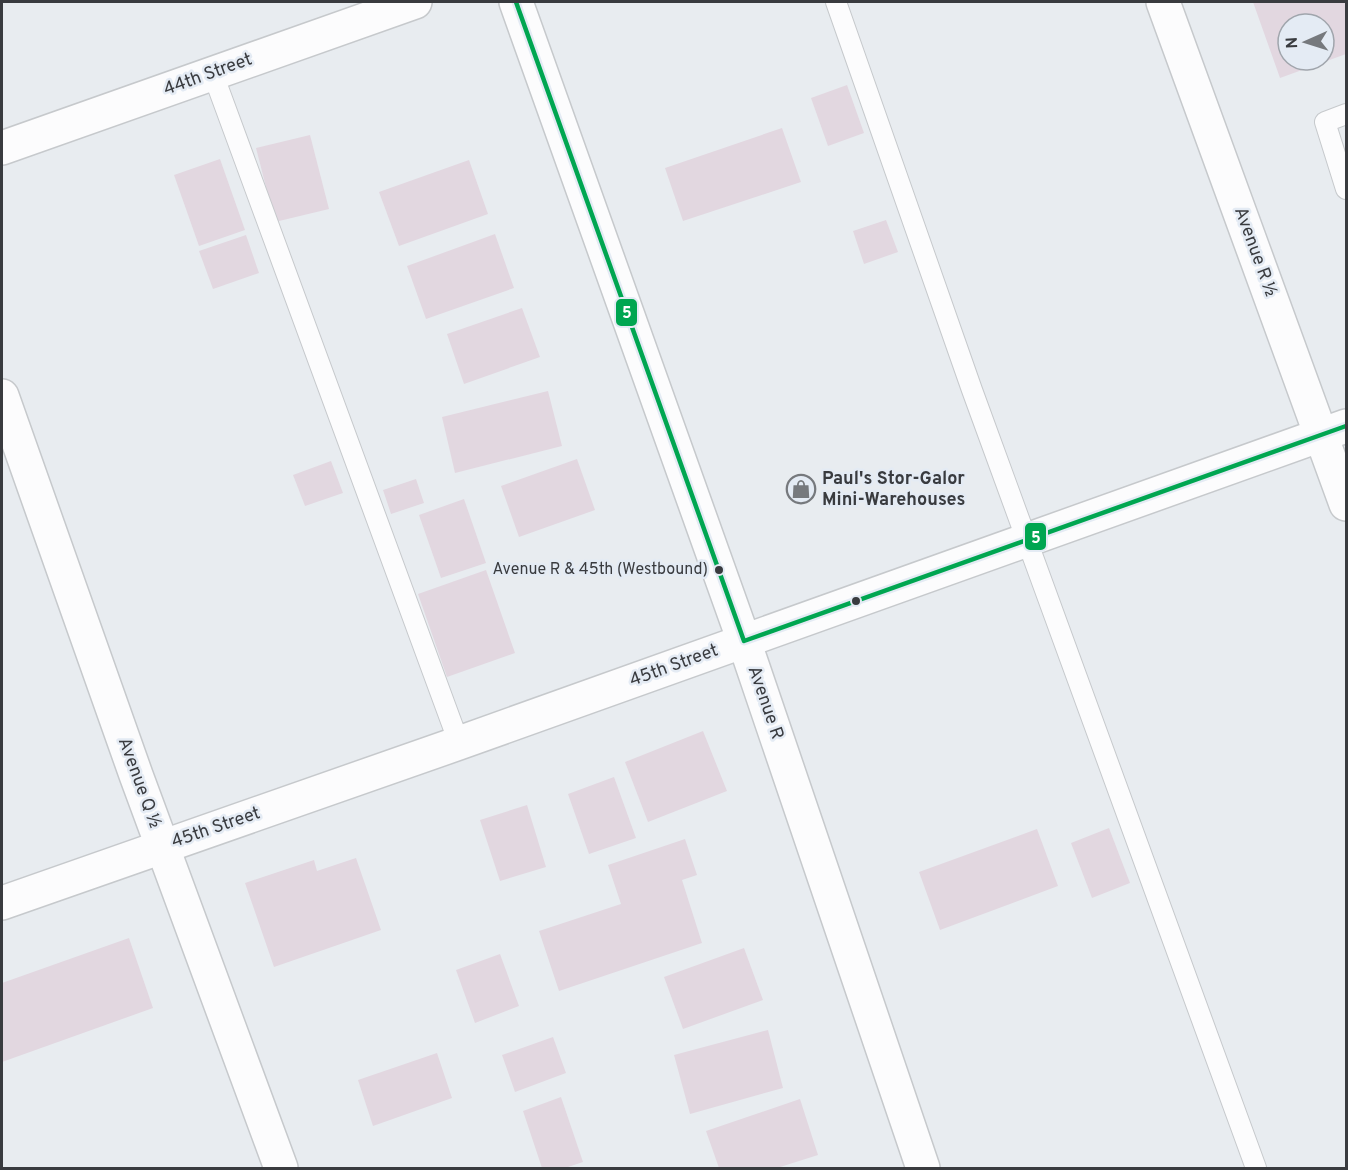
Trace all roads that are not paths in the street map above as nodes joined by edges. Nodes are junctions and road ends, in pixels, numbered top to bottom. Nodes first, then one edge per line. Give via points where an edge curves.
1 (415, 2) edge
2 (516, 2) edge
3 (836, 2) edge
4 (1163, 2) edge
5 (213, 74) junction
6 (1347, 114) edge
7 (2, 148) edge
8 (1347, 189) edge
9 (2, 396) edge
10 (1334, 430) edge
11 (1347, 504) edge
12 (1028, 540) junction
13 (744, 641) junction
14 (459, 743) junction
15 (162, 847) junction
16 (2, 903) edge
17 (281, 1168) edge
18 (923, 1168) edge
19 (1256, 1168) edge

1 - 5 street, 44th Street
2 - 13 street, Avenue R
3 - 12 lane
4 - 10 street, Avenue R ½
5 - 7 street, 44th Street
5 - 14 lane
6 - 8 lane via 1324,122
9 - 15 street, Avenue Q ½
10 - 11 street, Avenue R ½
10 - 12 street, 45th Street
12 - 13 street, 45th Street
12 - 19 lane
13 - 14 street, 45th Street
13 - 18 street, Avenue R
14 - 15 street, 45th Street
15 - 16 street, 45th Street
15 - 17 street, Avenue Q ½

